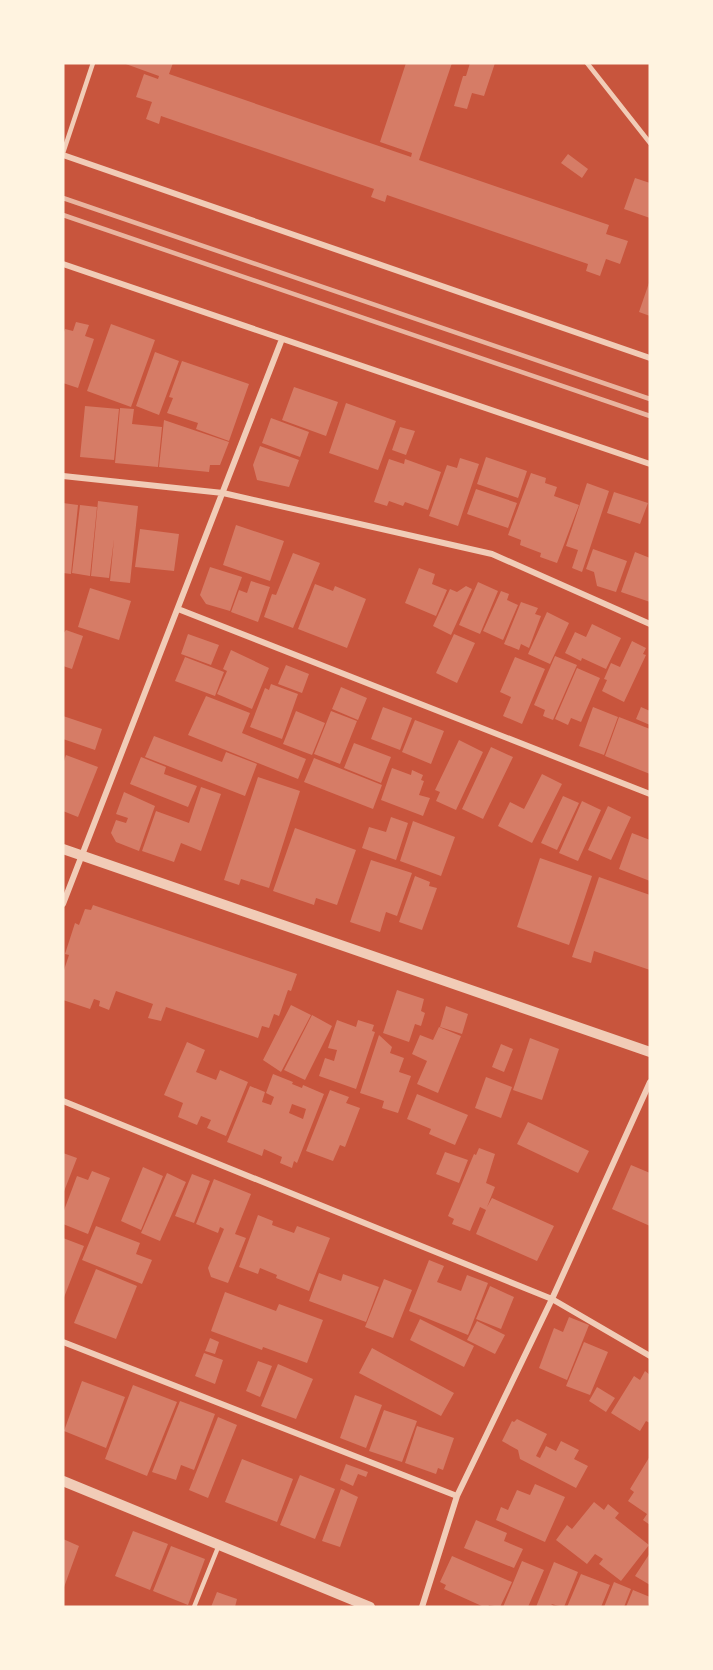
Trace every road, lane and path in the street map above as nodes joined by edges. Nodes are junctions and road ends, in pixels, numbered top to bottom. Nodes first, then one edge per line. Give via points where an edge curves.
1 (93, 63) edge
2 (587, 63) edge
3 (650, 143) edge
4 (63, 154) edge
5 (63, 264) edge
6 (282, 339) junction
7 (650, 358) edge
8 (650, 464) edge
9 (63, 476) edge
10 (223, 493) junction
11 (178, 609) junction
12 (650, 624) edge
13 (650, 794) edge
14 (63, 849) edge
15 (81, 857) junction
16 (63, 904) edge
17 (650, 1052) edge
18 (650, 1082) edge
19 (63, 1101) edge
20 (552, 1299) junction
21 (63, 1342) edge
22 (650, 1356) edge
23 (63, 1481) edge
24 (457, 1496) junction
25 (219, 1544) junction
26 (194, 1607) edge
27 (370, 1607) edge
28 (422, 1607) edge

1 - 4 lane
2 - 3 lane
4 - 7 street
5 - 6 street
6 - 8 street
6 - 10 street
9 - 10 street
10 - 11 street
10 - 12 street via 492,554
11 - 13 street
11 - 15 street
14 - 15 street
15 - 16 street
15 - 17 street
18 - 20 street
19 - 20 street
20 - 22 street
20 - 24 street
21 - 24 street
23 - 25 street
24 - 28 street
25 - 26 lane
25 - 27 street

